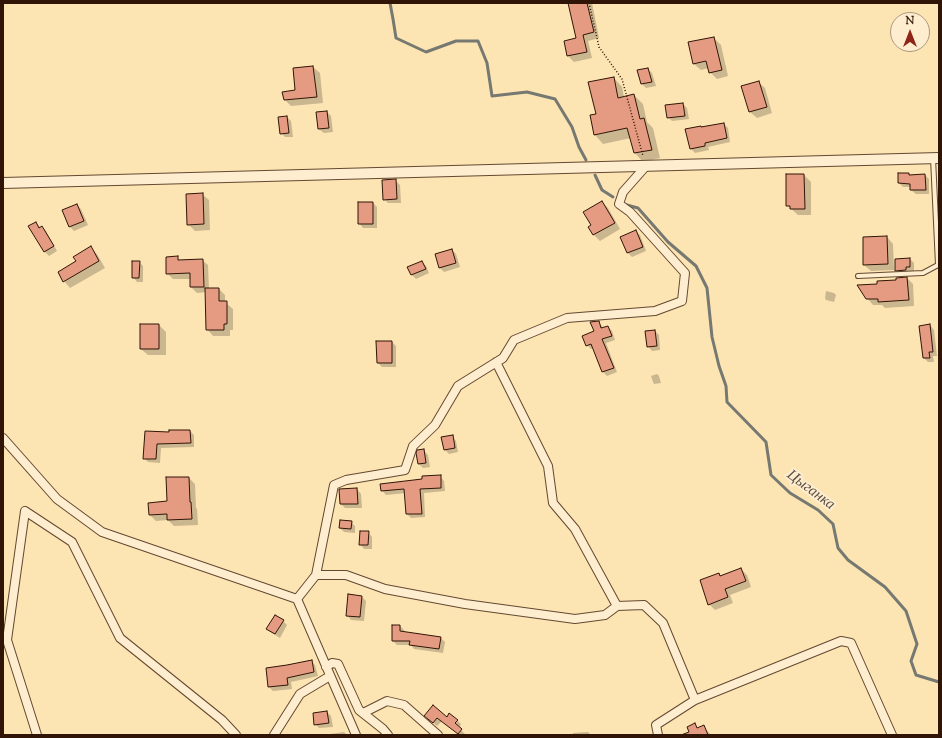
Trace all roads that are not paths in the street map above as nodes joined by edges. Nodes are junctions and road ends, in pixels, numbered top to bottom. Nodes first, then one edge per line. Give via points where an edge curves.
1 (936, 158) edge
2 (646, 166) junction
3 (3, 183) edge
4 (938, 265) edge
5 (858, 276) dead end
6 (496, 362) junction
7 (3, 438) edge
8 (316, 575) junction
9 (297, 599) junction
10 (618, 606) junction
11 (326, 667) junction
12 (330, 676) junction
13 (695, 700) junction
14 (363, 713) junction
15 (37, 735) edge
16 (236, 735) edge
17 (274, 735) edge
18 (356, 735) edge
19 (388, 735) edge
20 (438, 735) edge
21 (658, 735) edge
22 (892, 735) edge

1 - 2 street
1 - 4 lane
2 - 3 street
2 - 6 street via 623,192 619,204 630,212 685,273 682,300 655,311 567,318 514,340 503,358
4 - 5 lane via 923,273
6 - 8 street via 458,386 435,425 413,446 405,470 346,480 334,485
6 - 10 street via 548,466 554,503 575,529
7 - 9 street via 56,499 102,532
8 - 9 street
8 - 10 street via 346,575 385,588 464,604 575,619 605,615
9 - 11 street
10 - 13 street via 644,605 663,623
11 - 12 street
11 - 14 street via 332,663 338,664 359,710
12 - 17 street via 300,694
12 - 18 street
13 - 21 street via 656,725
13 - 22 street via 841,641 851,643
14 - 19 street
14 - 20 street via 386,701 404,705
15 - 16 street via 7,640 25,511 72,542 120,638 222,720

